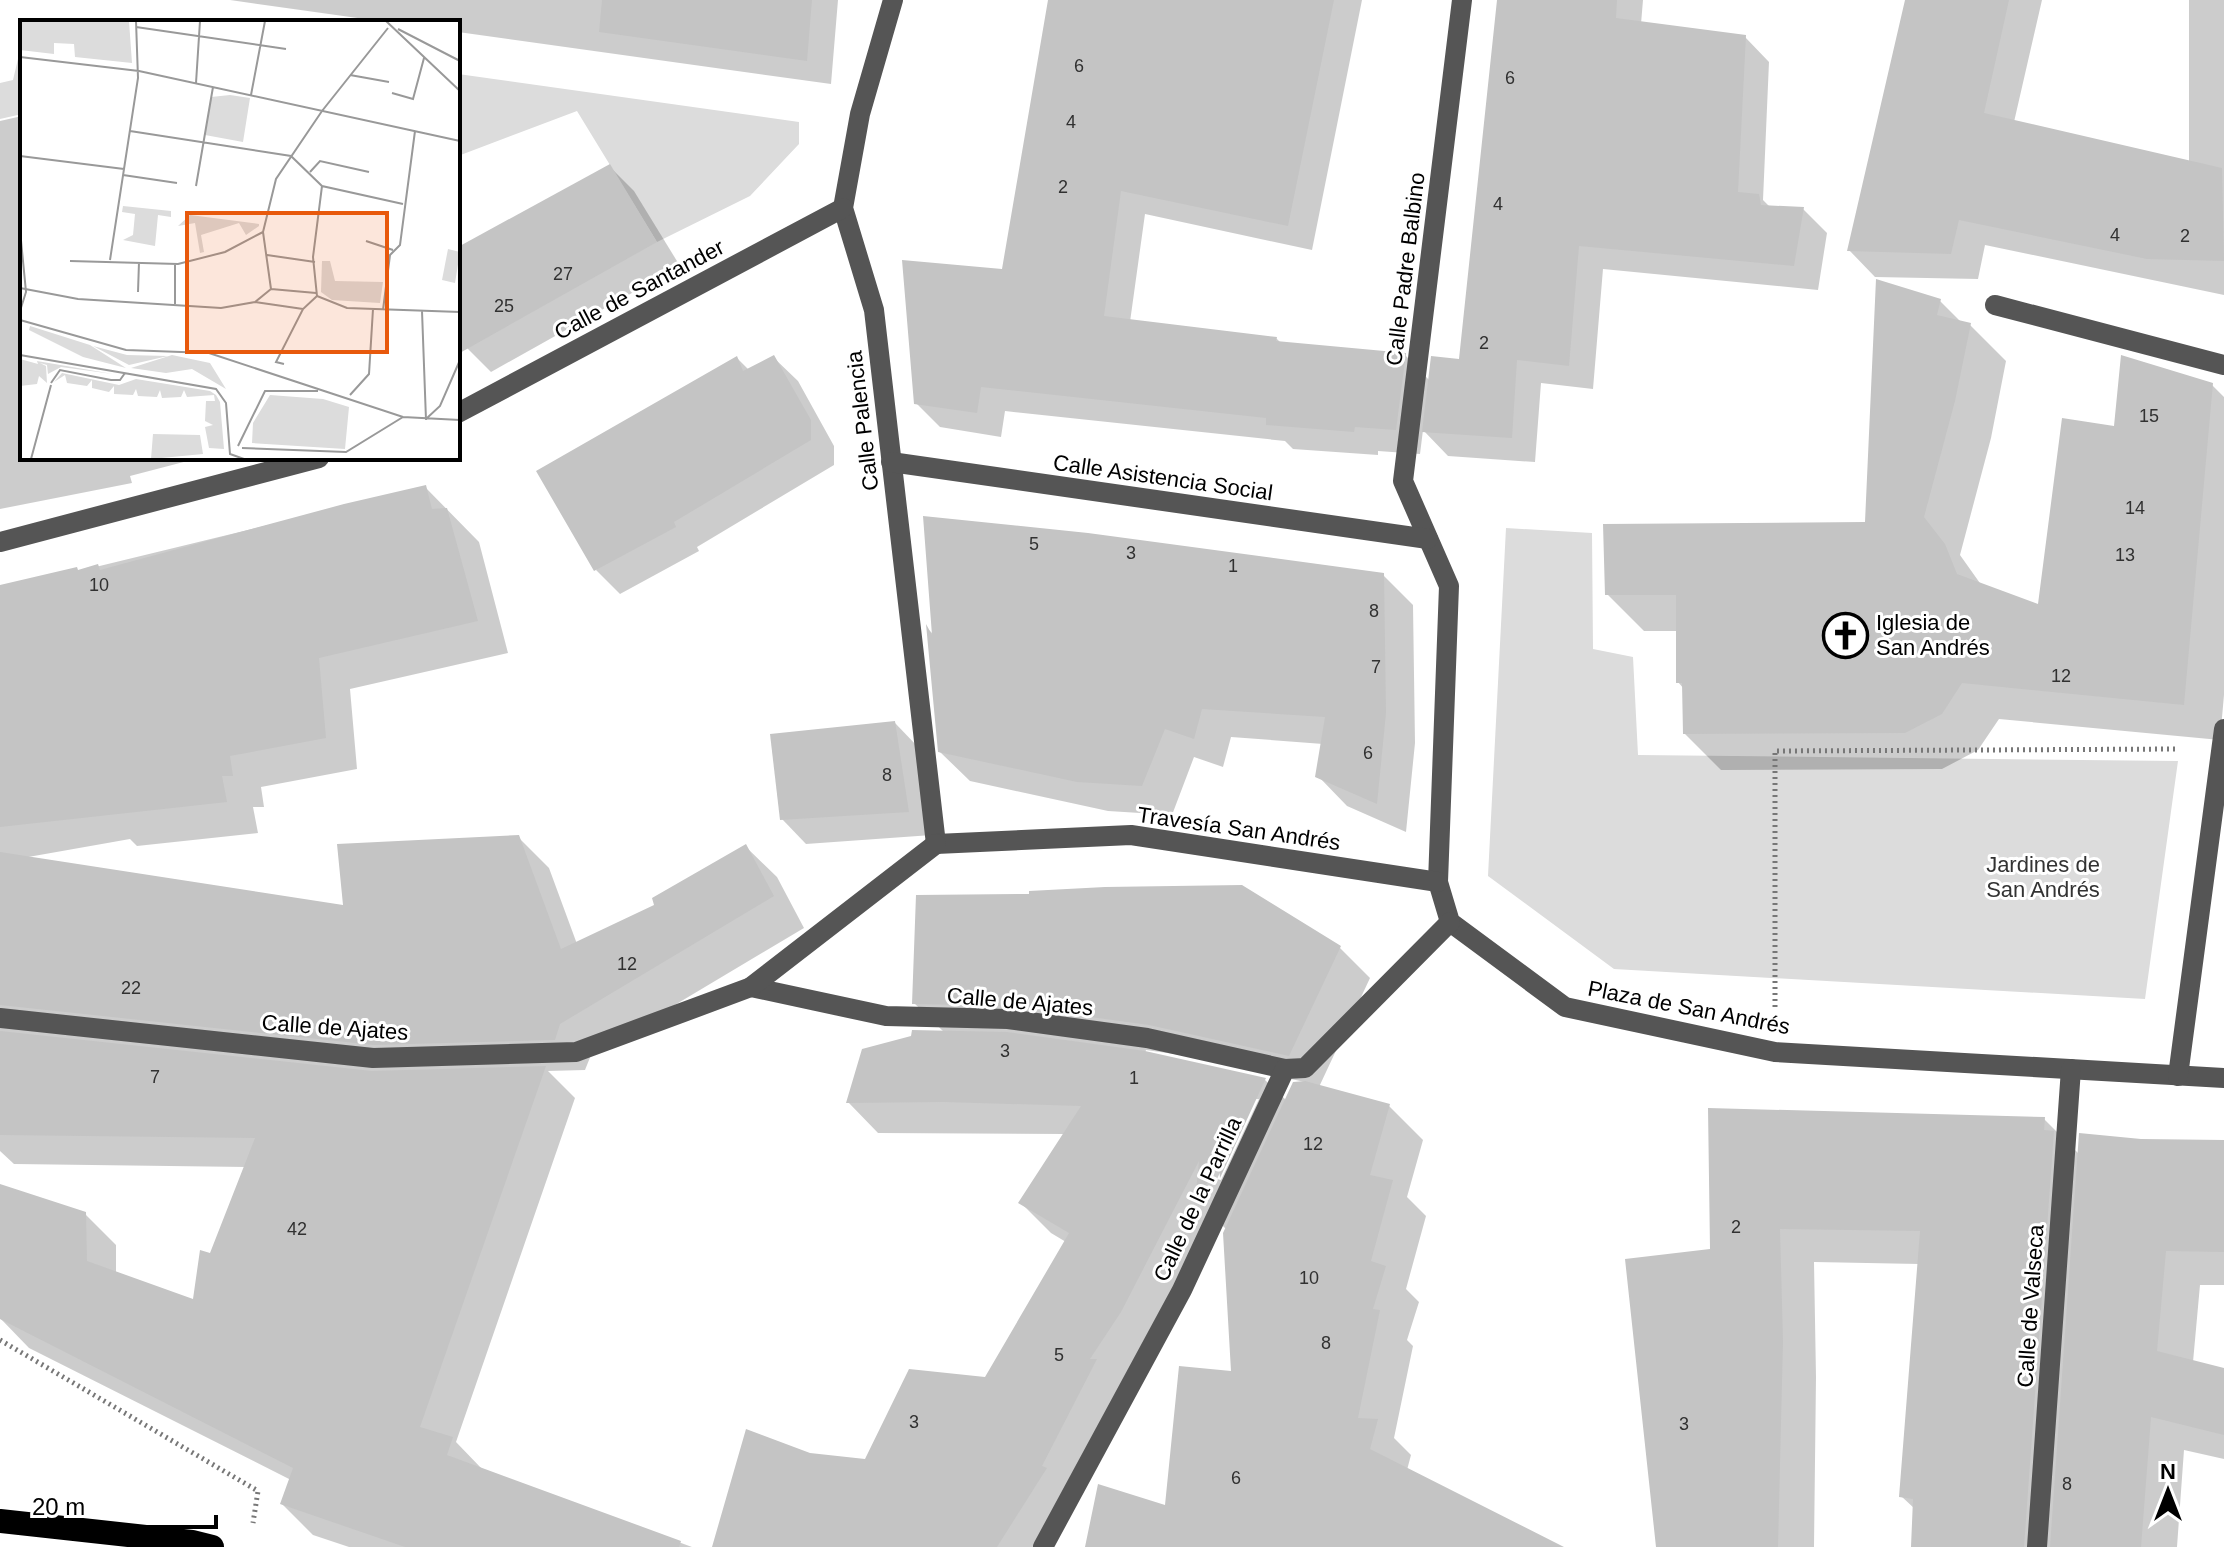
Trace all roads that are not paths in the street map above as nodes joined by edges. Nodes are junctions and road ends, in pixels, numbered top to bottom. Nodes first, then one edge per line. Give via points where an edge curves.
1 (893, 0) edge
2 (1462, 0) edge
3 (843, 208) junction
4 (1995, 305) dead end
5 (2224, 365) edge
6 (460, 412) edge
7 (311, 460) edge
8 (891, 462) junction
9 (1428, 539) junction
10 (0, 542) edge
11 (2223, 739) edge
12 (936, 844) junction
13 (1438, 882) junction
14 (1450, 922) junction
15 (751, 987) junction
16 (0, 1018) edge
17 (1285, 1069) junction
18 (2071, 1069) junction
19 (2178, 1076) junction
20 (2224, 1078) edge
21 (0, 1521) edge
22 (212, 1547) edge
23 (1043, 1547) edge
24 (2037, 1547) edge

1 - 3 street, Calle Palencia via 860,114
2 - 9 street, Calle Padre Balbino via 1403,481
3 - 6 street, Calle de Santander
3 - 8 street, Calle Palencia via 874,310
4 - 5 street
7 - 10 street
8 - 9 street, Calle Asistencia Social
8 - 12 street, Calle Palencia
9 - 13 street via 1449,586
11 - 19 street
12 - 13 street, Travesía San Andrés via 1131,835
12 - 15 street, Calle de Ajates
13 - 14 street
14 - 17 street via 1305,1068
14 - 18 street, Plaza de San Andrés via 1565,1007 1775,1052
15 - 16 street, Calle de Ajates via 576,1052 373,1058
15 - 17 street, Calle de Ajates via 886,1016 1008,1019 1147,1038
17 - 23 street, Calle de la Parrilla via 1182,1290
18 - 19 street, Plaza de San Andrés
18 - 24 street, Calle de Valseca
19 - 20 street, Plaza de San Andrés
21 - 22 highway

